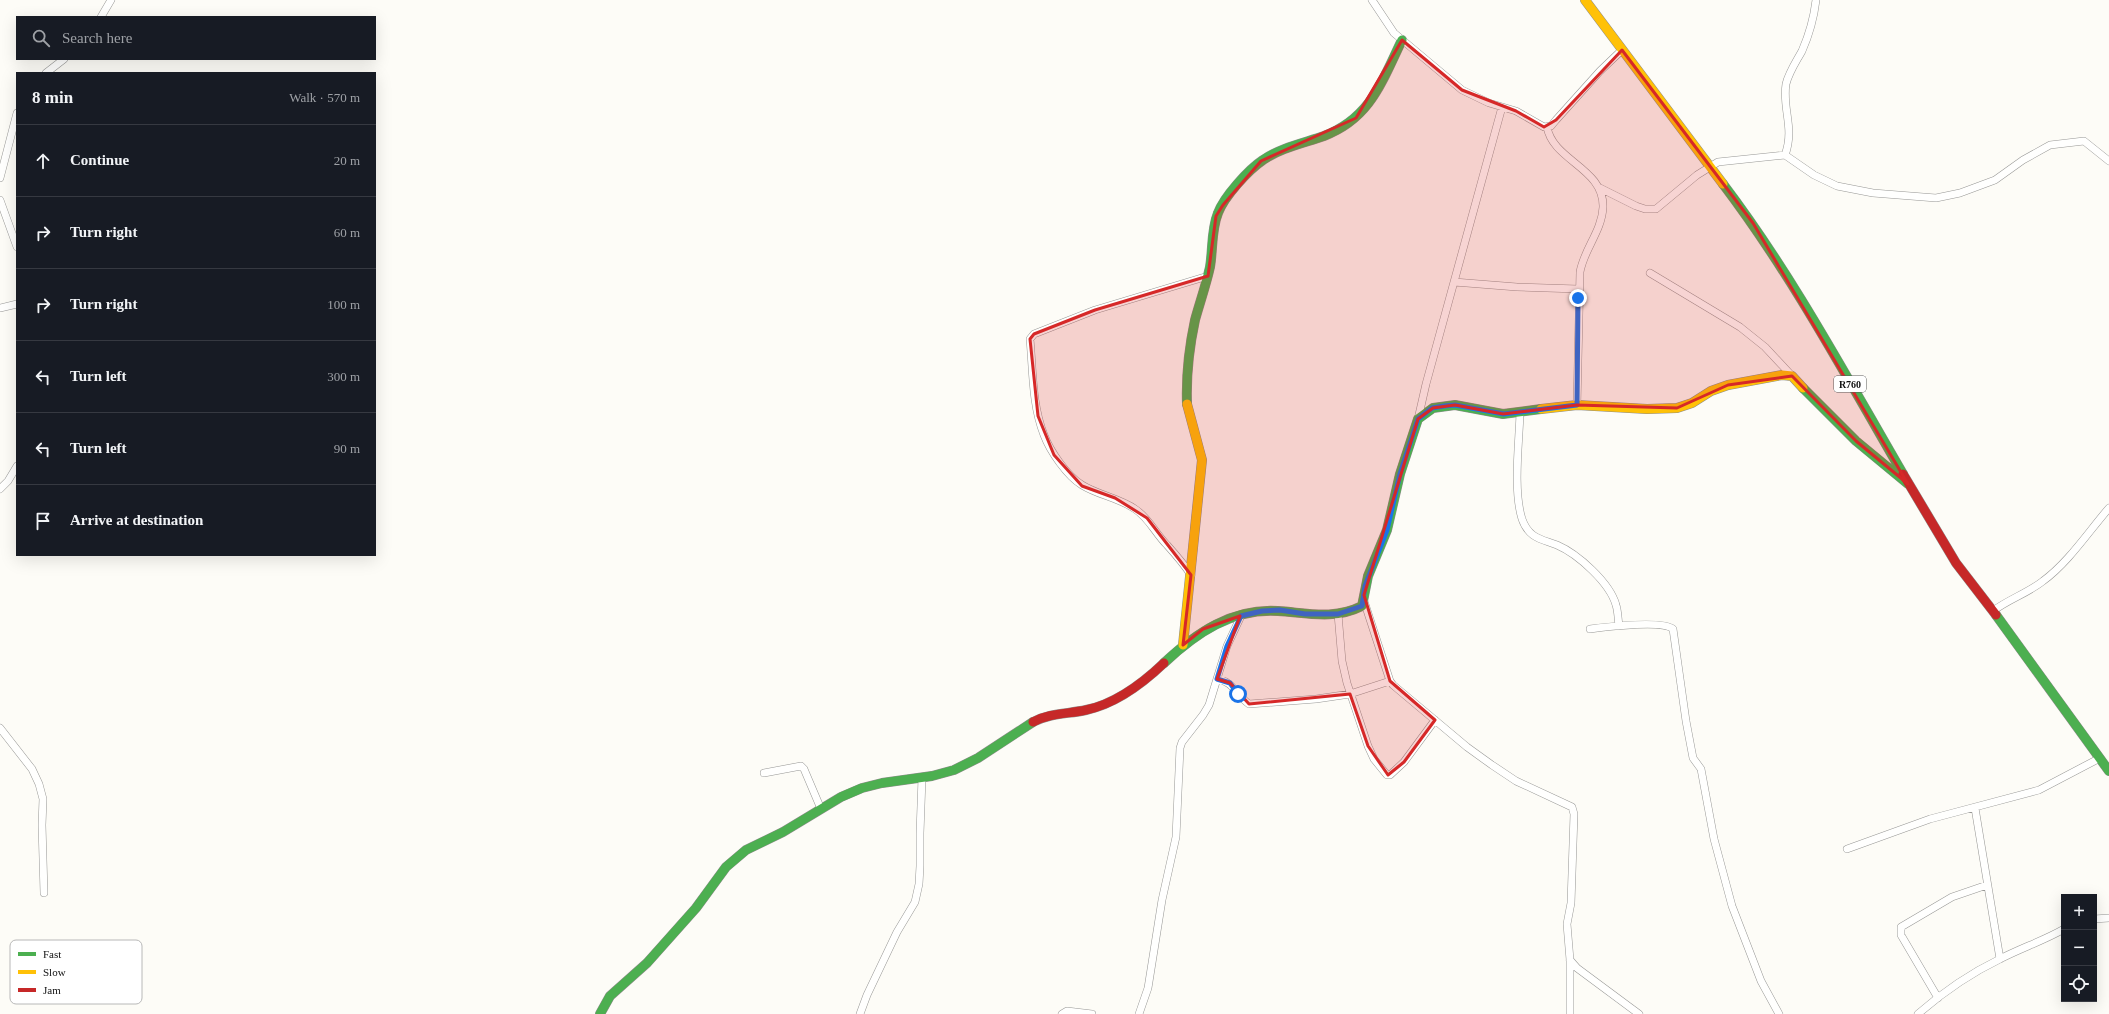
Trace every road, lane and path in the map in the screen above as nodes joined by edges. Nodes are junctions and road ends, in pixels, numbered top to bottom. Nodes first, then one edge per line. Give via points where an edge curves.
1 (111, 0) edge
2 (1372, 0) edge
3 (1585, 0) edge
4 (1816, 0) edge
5 (102, 16) edge
6 (1402, 40) junction
7 (1622, 50) junction
8 (63, 60) edge
9 (47, 72) edge
10 (1502, 107) junction
11 (16, 117) edge
12 (1547, 127) junction
13 (1785, 155) junction
14 (2109, 161) edge
15 (1710, 166) junction
16 (0, 178) edge
17 (1600, 188) junction
18 (0, 200) edge
19 (16, 244) edge
20 (1650, 273) dead end
21 (1208, 276) junction
22 (1454, 282) junction
23 (1578, 289) junction
24 (16, 304) edge
25 (0, 308) edge
26 (1792, 376) junction
27 (1577, 405) junction
28 (1520, 413) junction
29 (1418, 419) junction
30 (16, 468) edge
31 (1908, 484) junction
32 (0, 489) edge
33 (2109, 508) edge
34 (1192, 576) junction
35 (1364, 601) junction
36 (1993, 611) junction
37 (1338, 614) junction
38 (1241, 616) junction
39 (1619, 626) junction
40 (1590, 629) dead end
41 (1183, 645) junction
42 (1217, 679) junction
43 (1390, 682) junction
44 (1350, 694) junction
45 (1435, 720) junction
46 (0, 728) edge
47 (2100, 758) junction
48 (2109, 771) edge
49 (764, 773) dead end
50 (922, 778) junction
51 (1975, 808) junction
52 (821, 809) junction
53 (1847, 849) dead end
54 (1987, 885) junction
55 (44, 892) dead end
56 (2109, 918) edge
57 (2097, 919) edge
58 (2062, 930) edge
59 (2000, 959) junction
60 (1570, 960) junction
61 (1938, 998) junction
62 (600, 1014) edge
63 (860, 1014) edge
64 (1062, 1014) edge
65 (1092, 1014) edge
66 (1139, 1014) edge
67 (1570, 1014) edge
68 (1639, 1014) edge
69 (1779, 1014) edge
70 (1918, 1014) edge

1 - 5 street
2 - 6 street via 1386,23
3 - 7 street, R760
4 - 13 street via 1805,42 1785,91 1790,143
6 - 10 street via 1462,90
6 - 21 street via 1356,118 1339,129 1262,161 1222,204 1216,216
7 - 12 street
7 - 15 street, R760
8 - 9 street
10 - 12 street via 1516,111 1536,124
10 - 22 street
11 - 16 street
12 - 17 street via 1557,147
13 - 14 street via 1814,175 1837,186 1873,193 1926,198 1960,193 1995,180 2033,154 2056,144 2084,141
13 - 15 street via 1726,160
15 - 17 street via 1656,209 1636,206
15 - 31 street, R760 via 1753,223 1796,291
17 - 23 street via 1602,218 1581,264
18 - 19 street
20 - 26 street via 1740,327 1765,347
21 - 34 street via 1198,310 1188,366 1187,407 1201,447 1202,460
21 - 34 street via 1096,310 1034,334 1030,339 1038,416 1054,455 1082,486 1115,498 1147,518
22 - 23 street
22 - 29 street
23 - 27 street
24 - 25 street
26 - 27 street via 1782,375 1728,384 1677,408
26 - 31 street via 1856,441
27 - 28 street
28 - 29 street via 1504,414 1455,405 1432,408
28 - 39 street via 1518,480 1526,527 1540,541 1564,549 1597,576 1616,604
29 - 35 street via 1400,474 1387,530 1365,586
30 - 32 street
31 - 36 street, R760 via 1956,563
33 - 36 street via 2047,578
34 - 41 street
35 - 37 street via 1358,609
35 - 43 street
36 - 47 street, R760
37 - 38 street via 1305,614 1280,610
37 - 44 street via 1342,661
38 - 41 street via 1203,629
38 - 42 street via 1227,646
39 - 40 street
39 - 69 street via 1665,625 1674,632 1693,758 1701,769 1714,839 1732,906 1761,981
41 - 50 street via 1154,672 1120,696 1084,712 1048,715 961,766 944,774
42 - 44 street via 1230,683 1249,704
42 - 66 street via 1204,715 1186,736 1180,748 1176,837 1162,900 1148,988
43 - 44 street
43 - 45 street
44 - 45 street via 1374,759 1388,776 1404,762
45 - 60 street via 1467,747 1516,781 1572,807 1574,814 1571,903 1567,924
46 - 55 street via 32,769 44,799
47 - 48 street, R760
47 - 51 street via 2039,790
49 - 52 street via 801,766
50 - 52 street via 863,788
50 - 63 street via 920,878 915,902 897,932
51 - 53 street via 1930,819
51 - 54 street
52 - 62 street via 734,858 690,915 643,968 611,993 604,1002
54 - 59 street
54 - 61 street via 1952,898 1901,927 1901,935
56 - 57 street
58 - 59 street via 2046,940
59 - 61 street
60 - 67 street
60 - 68 street
61 - 70 street
64 - 65 street via 1067,1011

